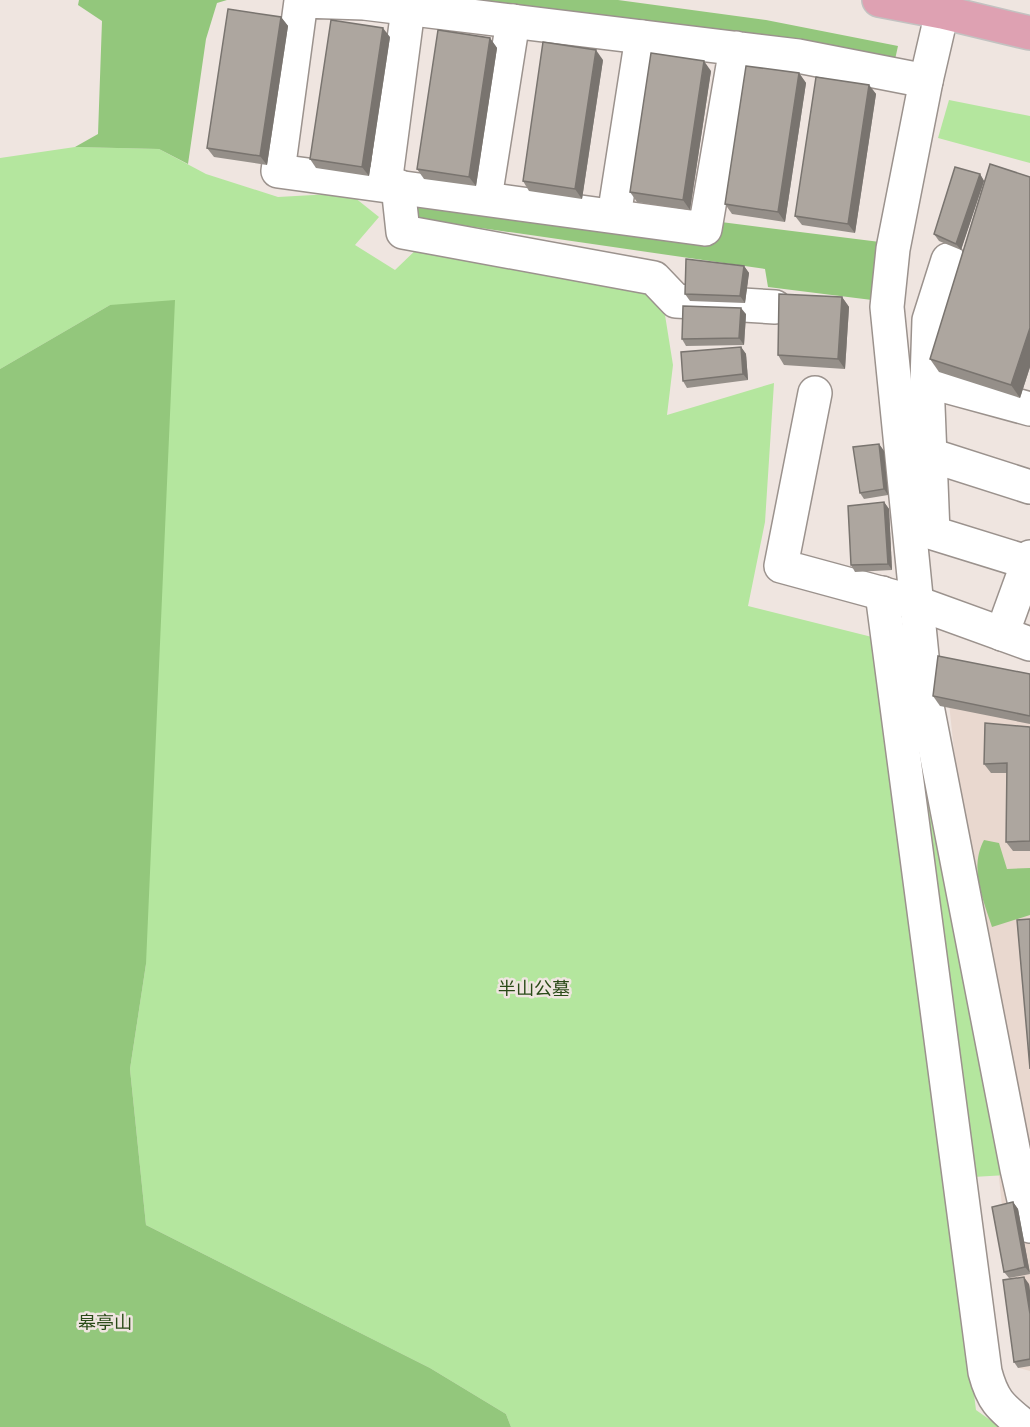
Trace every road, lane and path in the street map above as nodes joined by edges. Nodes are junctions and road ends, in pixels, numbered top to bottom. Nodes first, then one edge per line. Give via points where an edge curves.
1 (879, 0) edge
2 (408, 9) junction
3 (942, 12) junction
4 (513, 21) junction
5 (1030, 33) edge
6 (642, 37) junction
7 (736, 48) junction
8 (926, 81) junction
9 (392, 185) junction
10 (485, 198) junction
11 (614, 216) junction
12 (948, 260) dead end
13 (775, 307) dead end
14 (927, 381) junction
15 (815, 393) dead end
16 (1030, 409) edge
17 (930, 455) junction
18 (1030, 487) edge
19 (1029, 561) edge
20 (882, 593) junction
21 (917, 603) junction
22 (1016, 639) edge
23 (1030, 1226) edge
24 (1028, 1427) edge

1 - 3 main road
2 - 4 street
2 - 9 street
2 - 9 street via 364,3 301,2 278,171
3 - 5 main road
3 - 8 street
4 - 6 street
4 - 10 street
6 - 7 street
6 - 11 street
7 - 8 street
7 - 11 street via 705,229
8 - 21 street via 893,249 887,307
9 - 10 street
9 - 13 street via 403,232 654,278 676,301
10 - 11 street
12 - 14 street via 929,320
14 - 16 street
14 - 17 street
15 - 20 street via 781,566
17 - 18 street
17 - 19 street via 933,533
19 - 22 street
20 - 21 street
20 - 24 street via 985,1372 1001,1407
21 - 22 street
21 - 23 street via 927,706

